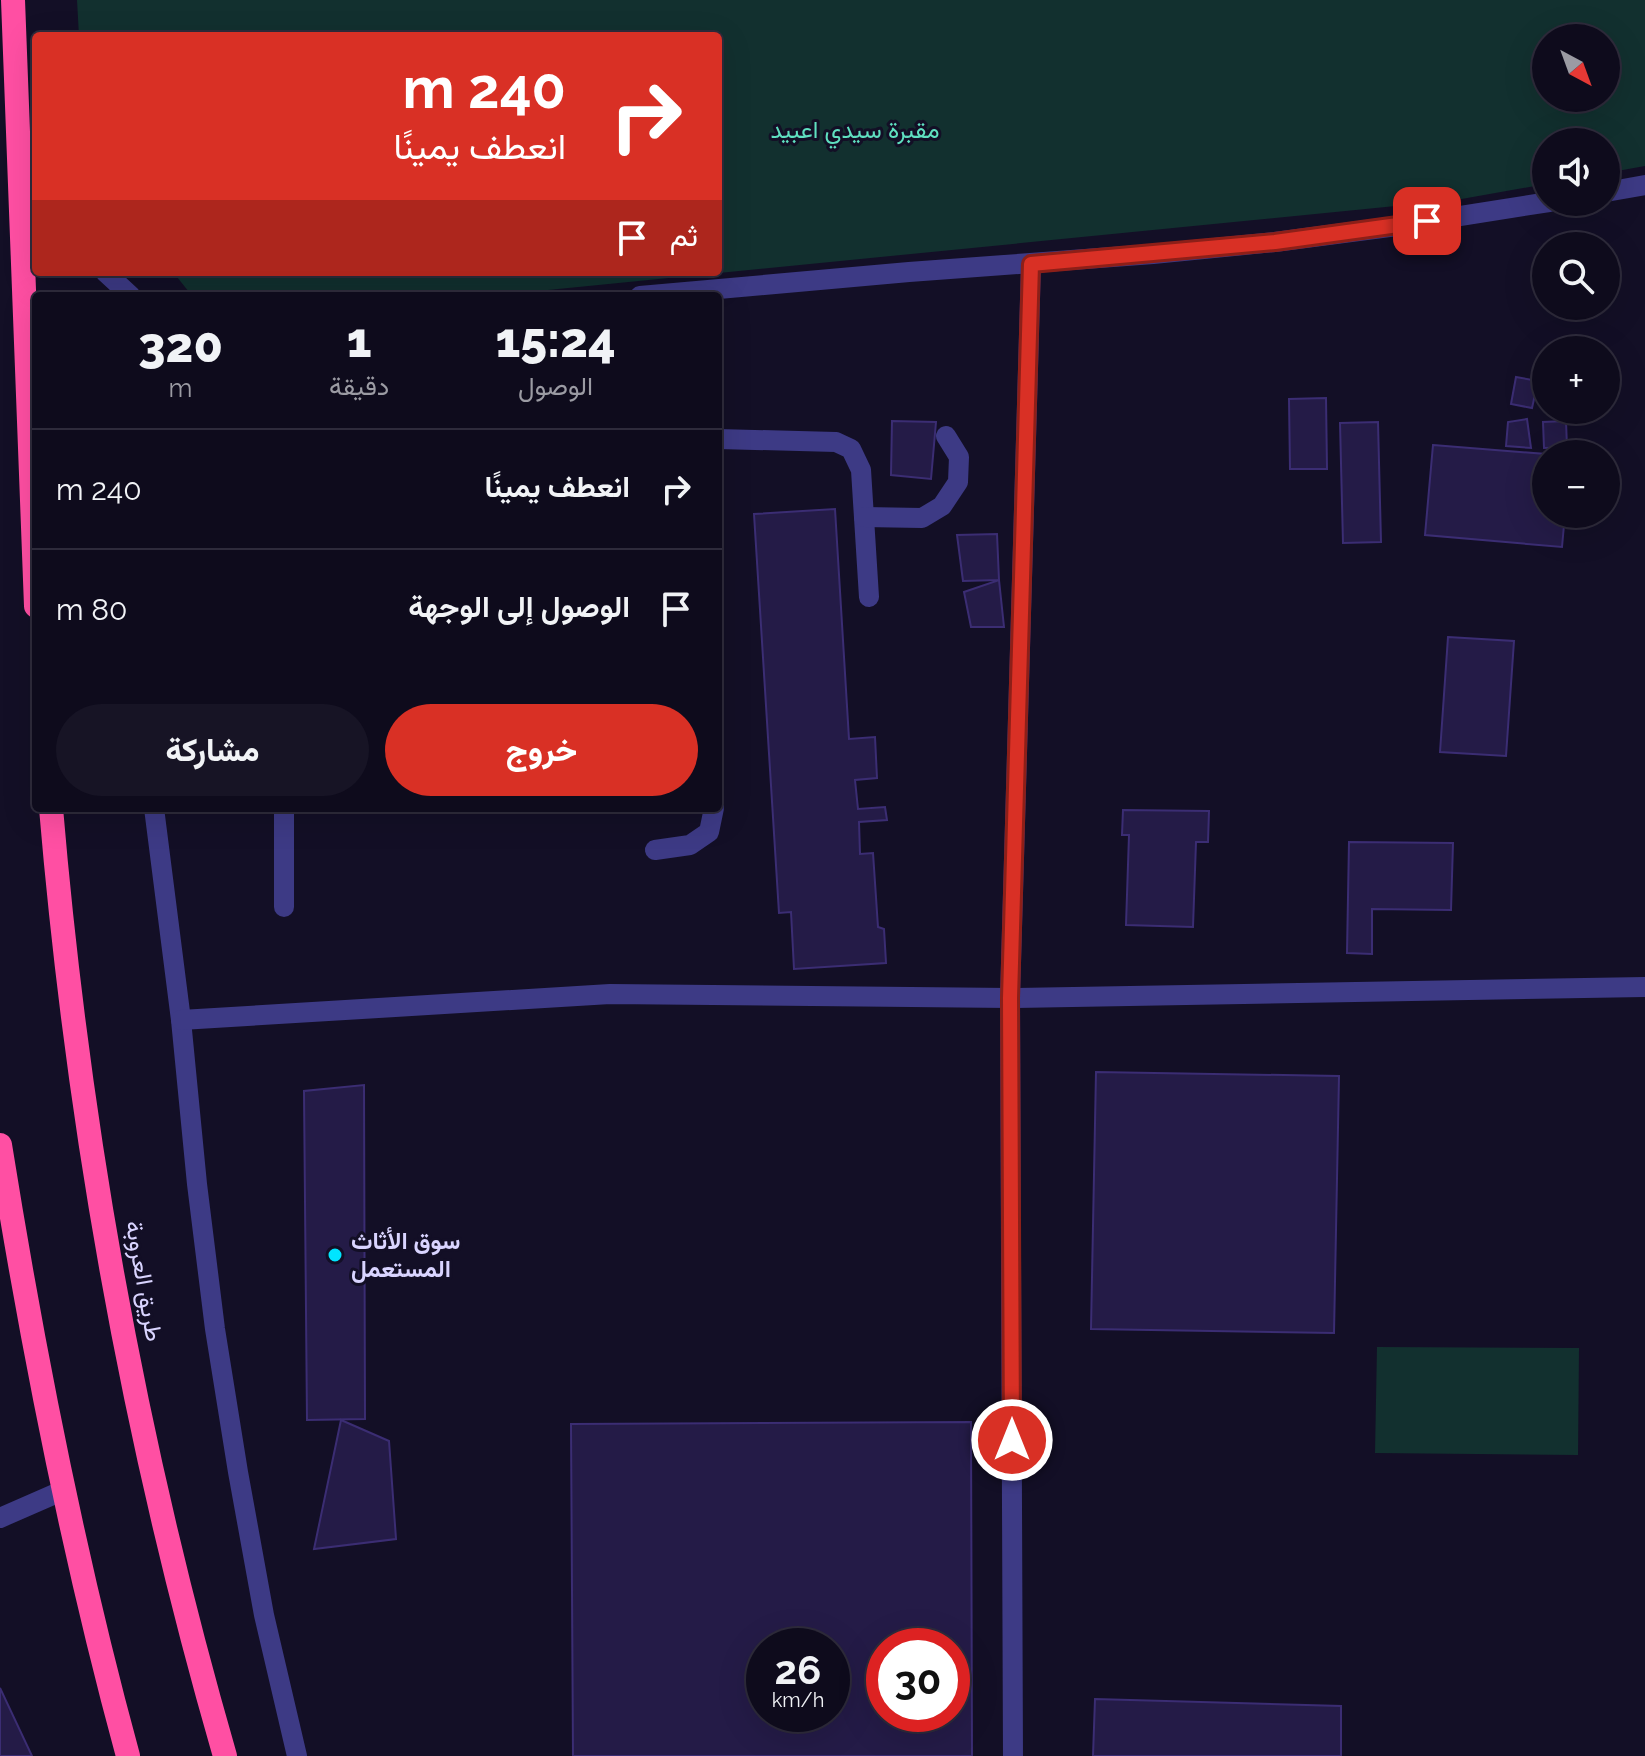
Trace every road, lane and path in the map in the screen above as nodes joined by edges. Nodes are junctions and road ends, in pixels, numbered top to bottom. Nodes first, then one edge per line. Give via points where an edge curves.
1 (13, 0) edge
2 (19, 156) junction
3 (32, 178) edge
4 (1645, 185) edge
5 (1620, 189) edge
6 (1532, 205) edge
7 (1031, 264) junction
8 (109, 276) edge
9 (127, 292) edge
10 (685, 292) edge
11 (946, 436) dead end
12 (722, 439) edge
13 (32, 458) edge
14 (864, 517) junction
15 (869, 597) dead end
16 (51, 812) edge
17 (155, 812) edge
18 (284, 812) edge
19 (713, 812) edge
20 (655, 850) dead end
21 (284, 907) dead end
22 (1645, 987) edge
23 (1010, 998) junction
24 (181, 1020) junction
25 (0, 1145) edge
26 (64, 1490) junction
27 (0, 1518) edge
28 (128, 1756) edge
29 (225, 1756) edge
30 (297, 1756) edge
31 (1013, 1756) edge

1 - 2 highway
2 - 3 street
2 - 13 highway
4 - 5 street
6 - 7 street via 1275,242
7 - 10 street
7 - 23 street
8 - 9 street
11 - 14 street via 959,457 958,482 942,506 922,518
12 - 14 street via 836,442 851,449 861,470
14 - 15 street
16 - 29 highway, طريق العروبة via 89,1129 113,1272 173,1558
17 - 24 street
18 - 21 street
19 - 20 street via 709,832 690,845
22 - 23 street
23 - 24 street via 610,994
23 - 31 street
24 - 30 street via 215,1329 264,1615
25 - 26 highway
26 - 27 street
26 - 28 highway

